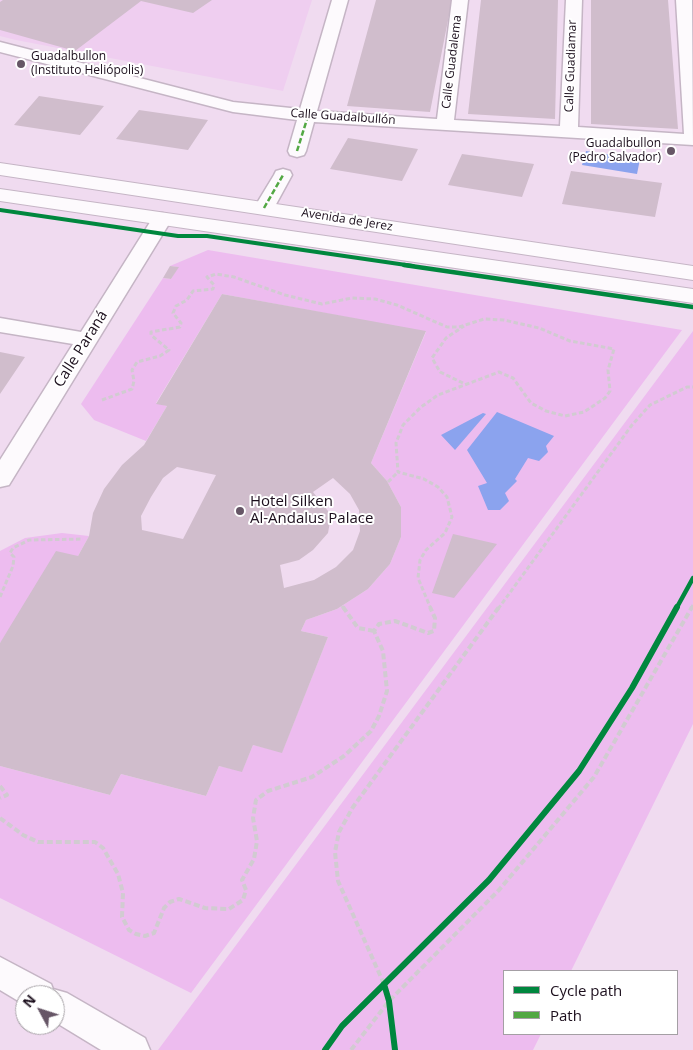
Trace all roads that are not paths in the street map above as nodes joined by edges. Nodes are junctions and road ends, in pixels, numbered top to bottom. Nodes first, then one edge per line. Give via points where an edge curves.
1 (340, 0) edge
2 (460, 0) edge
3 (574, 0) edge
4 (684, 0) edge
5 (0, 47) edge
6 (308, 116) junction
7 (445, 124) junction
8 (569, 132) junction
9 (693, 139) edge
10 (298, 151) dead end
11 (0, 169) edge
12 (283, 175) dead end
13 (0, 195) edge
14 (264, 208) junction
15 (162, 219) junction
16 (693, 273) edge
17 (693, 296) edge
18 (0, 325) edge
19 (87, 340) junction
20 (0, 479) edge
21 (0, 972) edge
22 (22, 985) edge
23 (65, 1010) edge
24 (133, 1050) edge

1 - 6 street
2 - 7 street, Calle Guadalema
3 - 8 street, Calle Guadiamar
4 - 9 street
5 - 6 street, Calle Guadalbullón via 233,106
6 - 7 street, Calle Guadalbullón
6 - 10 street
7 - 8 street, Calle Guadalbullón
8 - 9 street, Calle Guadalbullón
11 - 14 main road, Avenida de Jerez
12 - 14 street
13 - 15 main road, Avenida de Jerez
14 - 16 main road, Avenida de Jerez
15 - 17 main road, Avenida de Jerez
15 - 19 street, Calle Paraná
18 - 19 street
19 - 20 street, Calle Paraná
21 - 22 street
23 - 24 street

